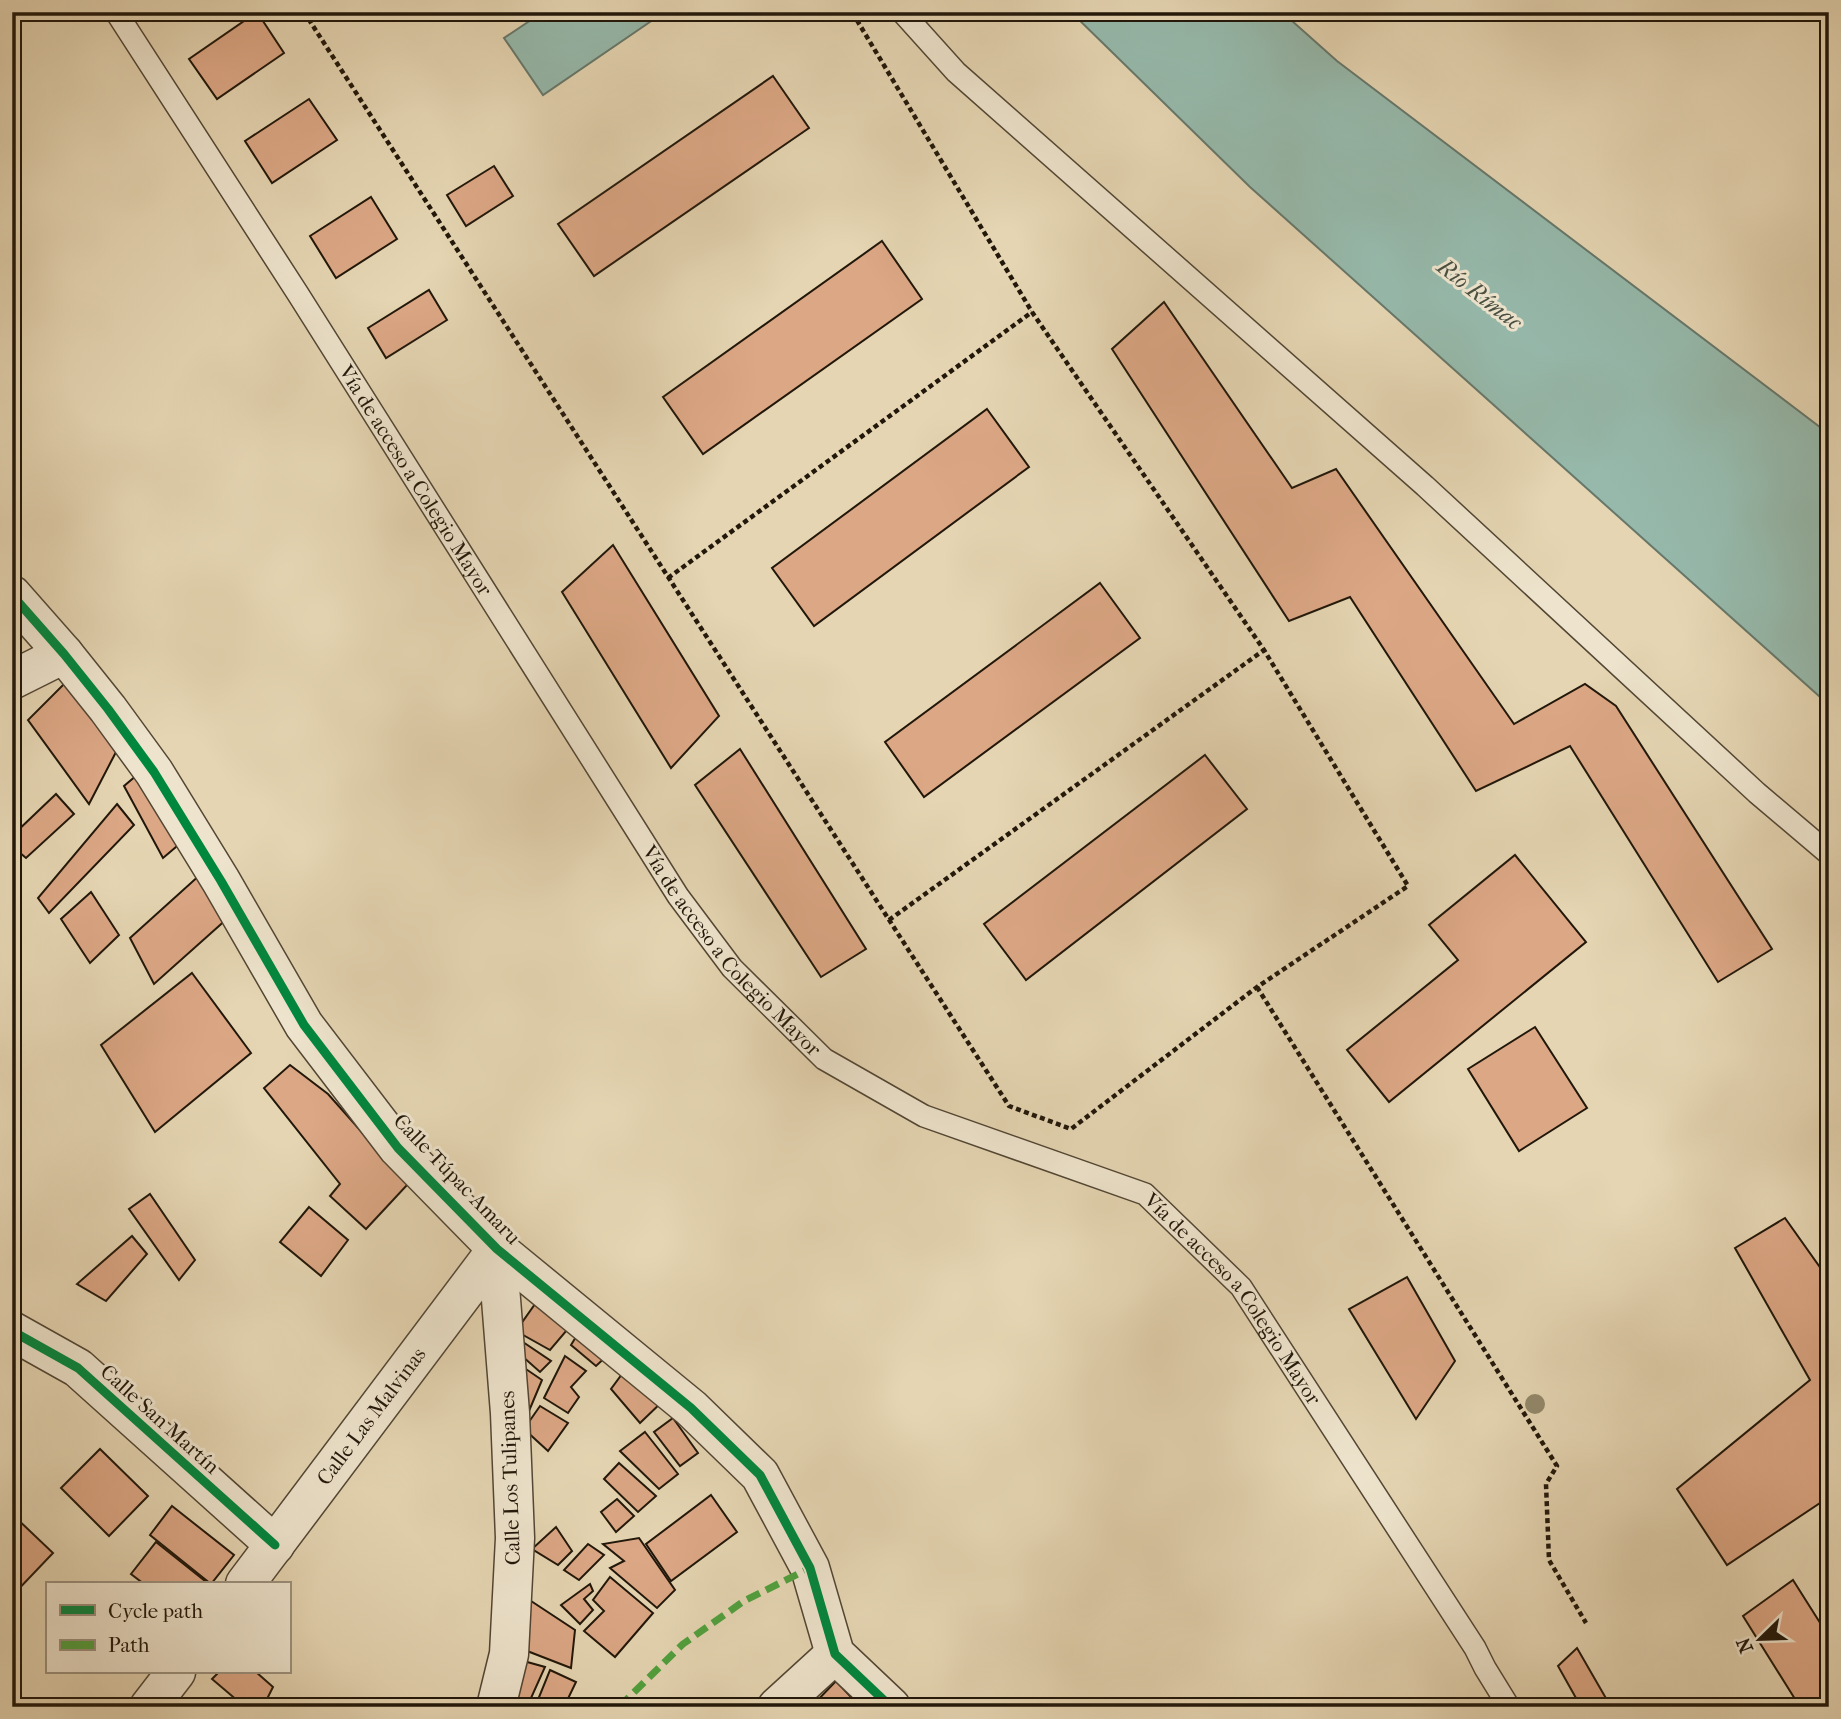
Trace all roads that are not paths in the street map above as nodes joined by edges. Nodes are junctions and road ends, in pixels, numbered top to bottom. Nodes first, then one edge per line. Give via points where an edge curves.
1 (116, 12) edge
2 (902, 12) edge
3 (12, 595) edge
4 (64, 654) junction
5 (12, 680) edge
6 (1829, 855) edge
7 (497, 1249) junction
8 (12, 1331) edge
9 (275, 1545) junction
10 (247, 1582) edge
11 (835, 1654) junction
12 (174, 1674) edge
13 (149, 1707) edge
14 (496, 1707) edge
15 (777, 1707) edge
16 (891, 1707) edge
17 (1509, 1707) edge

1 - 17 lane, Vía de acceso a Colegio Mayor via 678,897 732,968 824,1059 924,1116 1145,1194 1241,1287
2 - 6 lane via 956,72 1425,486
3 - 4 street, Calle Túpac Amaru
4 - 5 street
4 - 7 street, Calle Túpac Amaru via 154,772 304,1025 398,1148
7 - 9 street, Calle Las Malvinas
7 - 11 street, Calle Túpac Amaru via 691,1408 760,1475 810,1568
7 - 14 street, Calle Los Tulipanes via 515,1538 509,1654
8 - 9 street, Calle San Martín via 78,1368
9 - 10 street, Calle Las Malvinas
11 - 15 street
11 - 16 street
12 - 13 street

